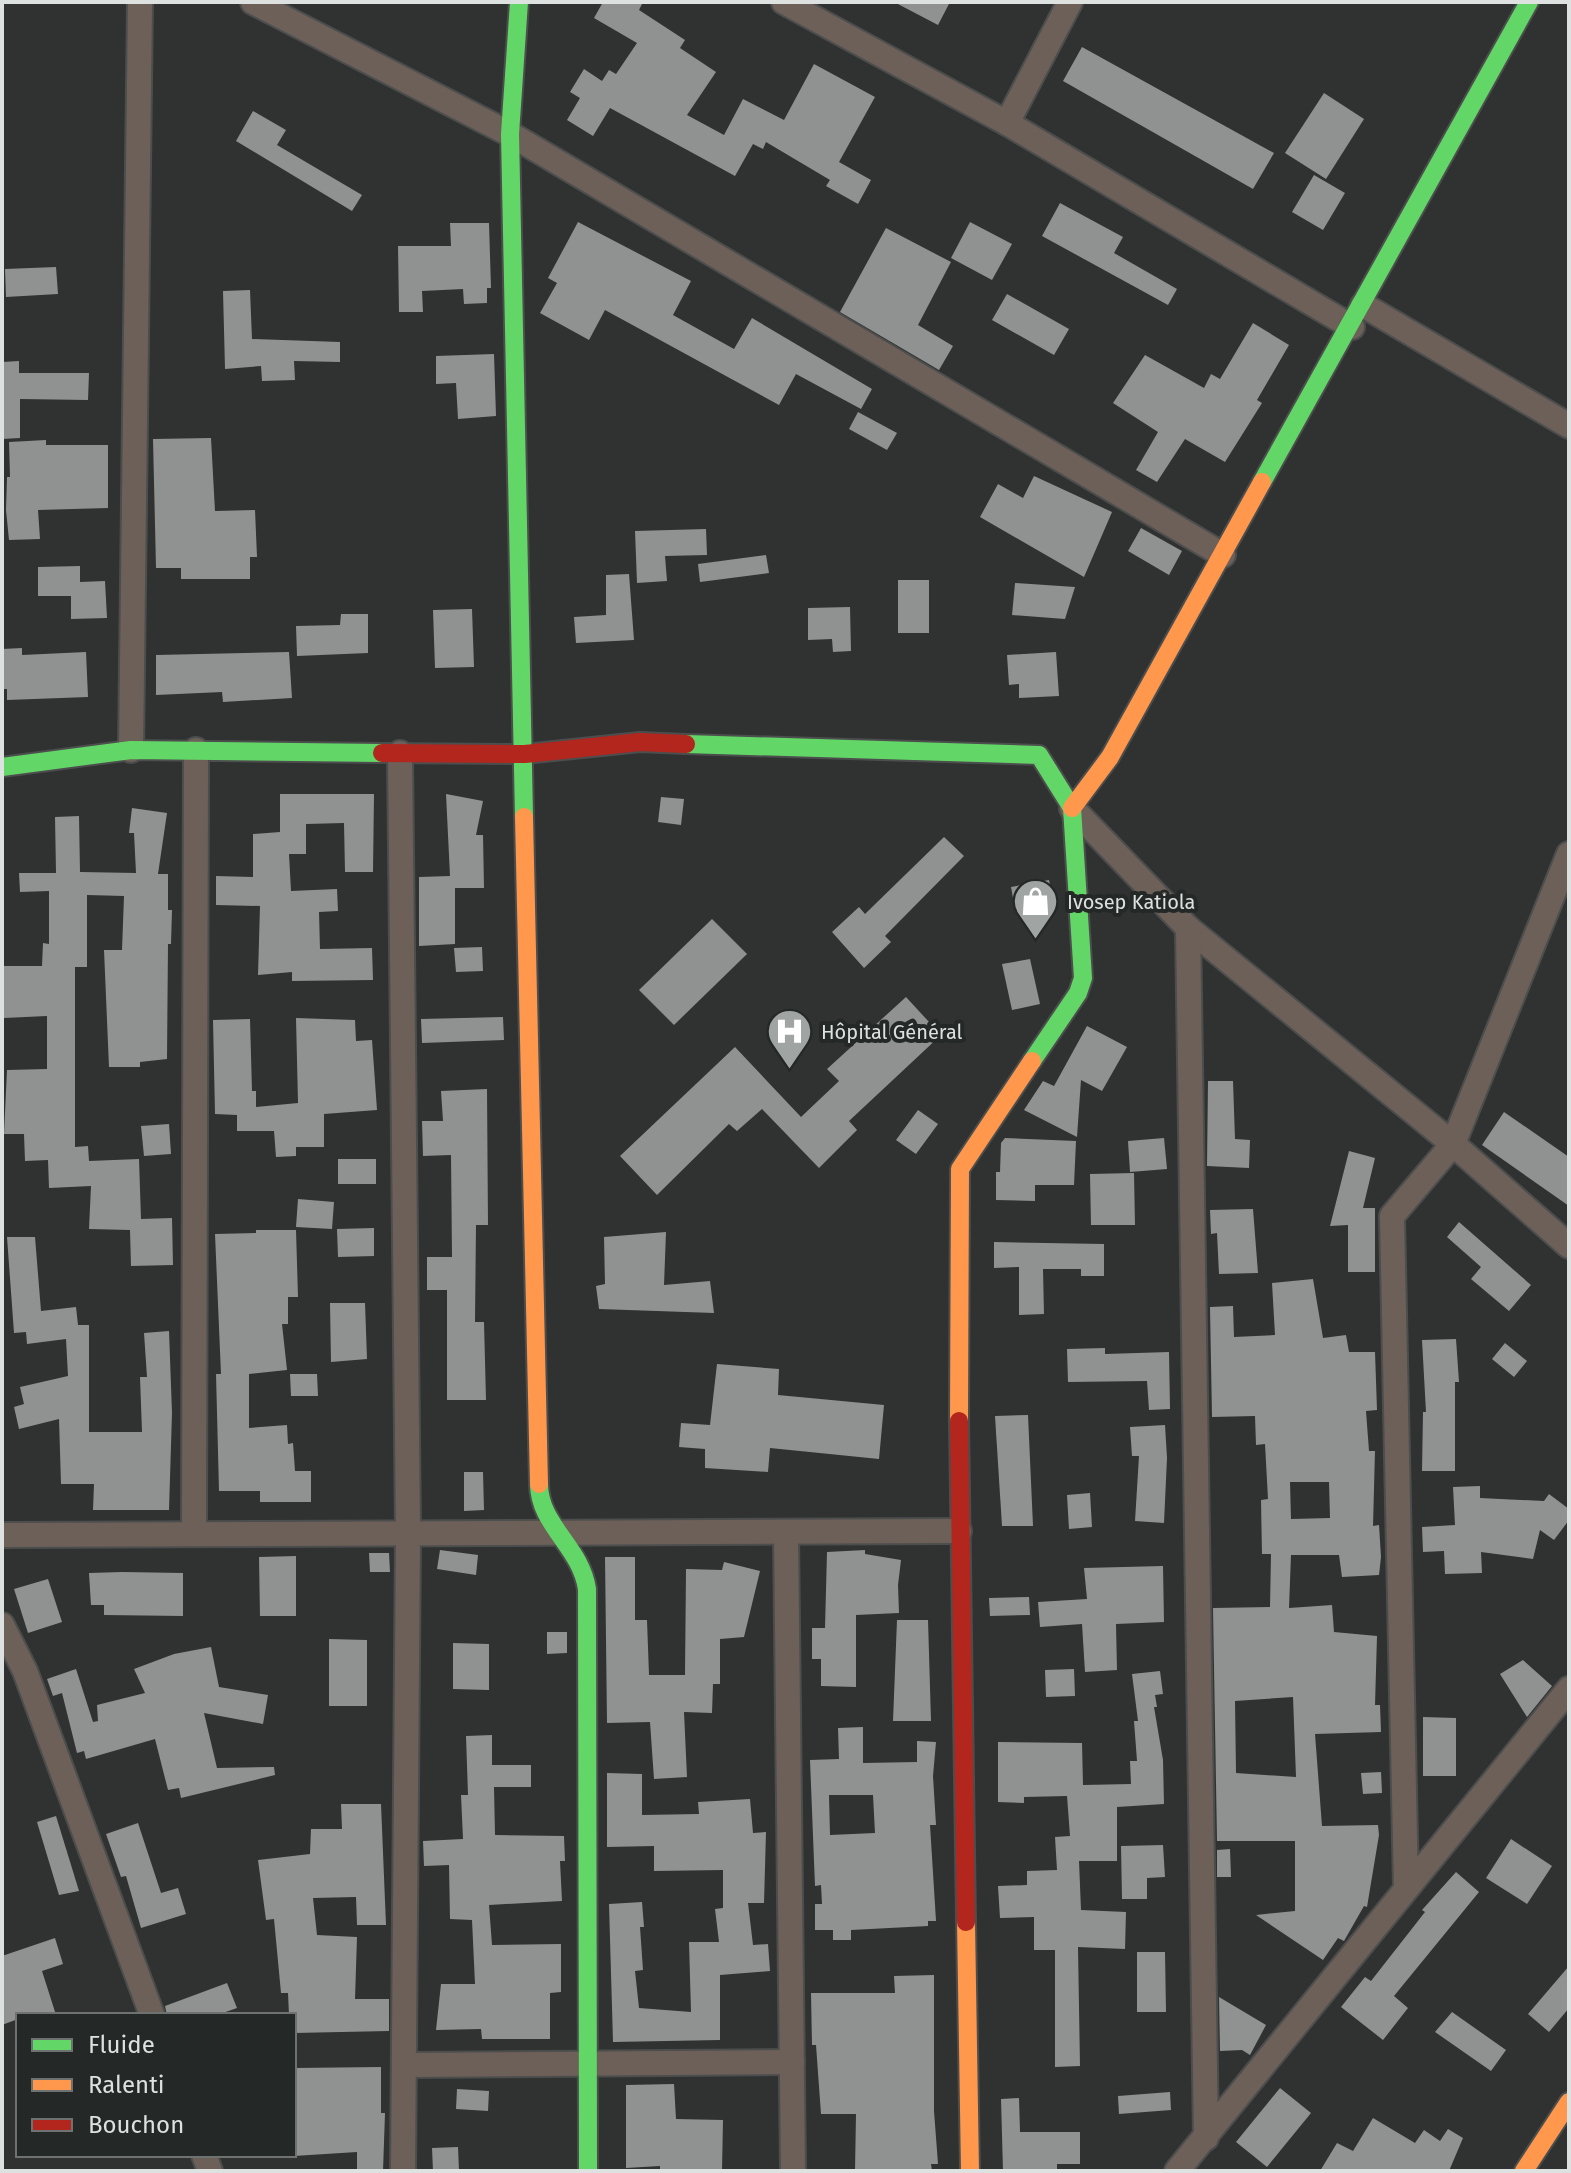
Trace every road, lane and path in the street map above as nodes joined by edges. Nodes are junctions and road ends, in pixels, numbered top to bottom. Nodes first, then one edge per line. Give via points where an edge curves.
1 (140, 2) edge
2 (253, 2) edge
3 (519, 2) edge
4 (785, 2) edge
5 (1070, 2) edge
6 (1529, 2) edge
7 (1007, 123) junction
8 (510, 134) junction
9 (1363, 305) junction
10 (1352, 327) junction
11 (1569, 426) edge
12 (1223, 555) junction
13 (131, 750) junction
14 (196, 750) junction
15 (400, 753) junction
16 (525, 754) junction
17 (2, 767) edge
18 (1072, 808) junction
19 (1569, 854) edge
20 (1188, 928) junction
21 (1453, 1144) junction
22 (1569, 1246) edge
23 (959, 1531) junction
24 (786, 1532) junction
25 (408, 1533) junction
26 (559, 1533) junction
27 (194, 1534) junction
28 (2, 1535) edge
29 (2, 1625) edge
30 (1569, 1689) edge
31 (1406, 1888) junction
32 (151, 2013) edge
33 (792, 2062) junction
34 (586, 2064) junction
35 (405, 2065) junction
36 (1569, 2102) edge
37 (1206, 2138) junction
38 (403, 2171) edge
39 (588, 2171) edge
40 (793, 2171) edge
41 (970, 2171) edge
42 (1177, 2171) edge
43 (1524, 2171) edge

1 - 13 street
2 - 8 street
3 - 8 main road
4 - 7 street
5 - 7 street
6 - 9 main road
7 - 10 street
8 - 12 street
8 - 16 main road
9 - 10 main road
9 - 11 street
10 - 12 main road
12 - 18 main road via 1110,757
13 - 14 main road
13 - 17 main road
14 - 15 main road
14 - 27 street
15 - 16 main road
15 - 25 street
16 - 18 main road via 640,742 1039,755
16 - 26 main road via 539,1503
18 - 20 street
18 - 23 main road via 1083,978 960,1169
19 - 21 street
20 - 21 street
20 - 37 street
21 - 22 street
21 - 31 street via 1392,1216
23 - 24 street
23 - 41 main road
24 - 26 street
24 - 33 street
25 - 26 street
25 - 27 street
25 - 35 street
26 - 34 main road via 584,1568 587,1589
27 - 28 street
29 - 32 street via 25,1671
30 - 31 street
31 - 37 street
33 - 34 street
33 - 40 street
34 - 35 street
34 - 39 main road
35 - 38 street
36 - 43 main road
37 - 42 street

